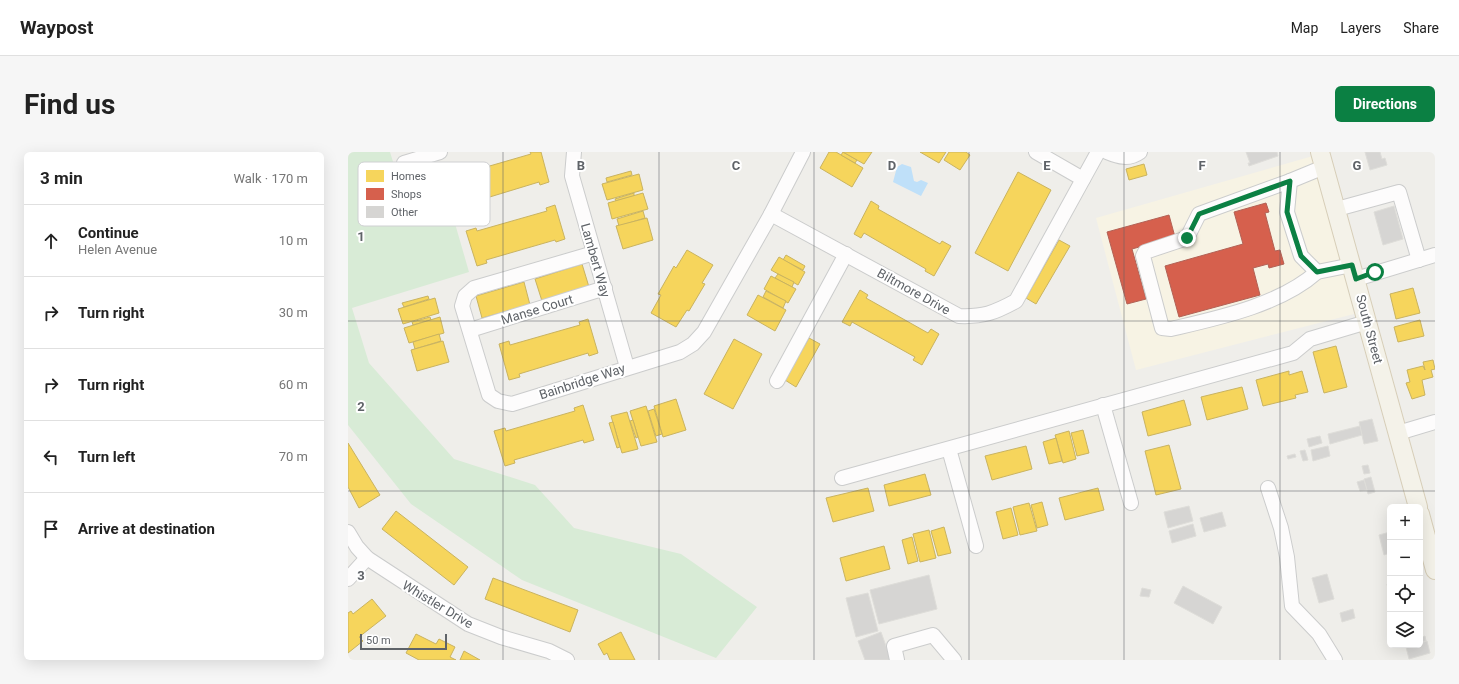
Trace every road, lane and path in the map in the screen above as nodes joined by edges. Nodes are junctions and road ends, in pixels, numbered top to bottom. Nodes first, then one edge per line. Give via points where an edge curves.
1 (440, 152) edge
2 (574, 152) edge
3 (803, 152) edge
4 (1036, 152) edge
5 (1098, 152) edge
6 (1107, 152) edge
7 (1140, 152) edge
8 (1322, 160) edge
9 (407, 162) edge
10 (1083, 179) junction
11 (1290, 181) junction
12 (1337, 209) junction
13 (771, 214) junction
14 (594, 253) junction
15 (846, 254) junction
16 (1435, 255) edge
17 (1418, 260) junction
18 (1317, 272) junction
19 (1354, 272) junction
20 (605, 288) junction
21 (1368, 322) junction
22 (470, 330) junction
23 (627, 367) junction
24 (777, 381) dead end
25 (1103, 405) junction
26 (1435, 422) edge
27 (1398, 433) junction
28 (949, 449) junction
29 (842, 478) dead end
30 (1268, 488) dead end
31 (1131, 503) dead end
32 (1417, 504) edge
33 (1423, 525) edge
34 (348, 532) edge
35 (976, 546) dead end
36 (367, 558) junction
37 (1435, 570) edge
38 (348, 579) edge
39 (567, 660) edge
40 (897, 660) edge
41 (954, 660) edge
42 (1335, 660) edge

1 - 9 street
2 - 14 street, Lambert Way via 572,176
3 - 13 street, Bainbridge Way
4 - 10 street
5 - 10 street, Biltmore Drive
6 - 7 street via 1120,158 1134,156
8 - 11 street
8 - 12 main road, South Street
10 - 15 street, Biltmore Drive via 1016,301 996,312 979,317 959,316
11 - 18 street via 1287,212 1301,256
11 - 18 street via 1199,214 1187,238 1145,252 1143,256 1162,328 1171,330 1262,304
12 - 17 street via 1399,192
12 - 19 main road, South Street
13 - 15 street, Biltmore Drive
13 - 23 street, Bainbridge Way via 704,332 693,344 680,352
14 - 20 street, Lambert Way
14 - 22 street, Bainbridge Way via 474,288 464,296 462,306
15 - 24 street
16 - 17 street
17 - 19 street
18 - 19 street
19 - 21 main road, South Street
20 - 22 street, Manse Court
20 - 23 street, Lambert Way
21 - 25 street via 1310,339 1293,353
21 - 27 main road, South Street
22 - 23 street, Bainbridge Way via 489,394 498,401 512,404
25 - 28 street
25 - 31 street
26 - 27 street
27 - 32 main road, South Street
28 - 29 street
28 - 35 street
30 - 42 street via 1287,556 1292,606 1319,634
33 - 37 main road
34 - 36 street, Whistler Drive
36 - 38 street
36 - 39 street, Whistler Drive via 468,624 549,651
40 - 41 street via 894,646 933,635

